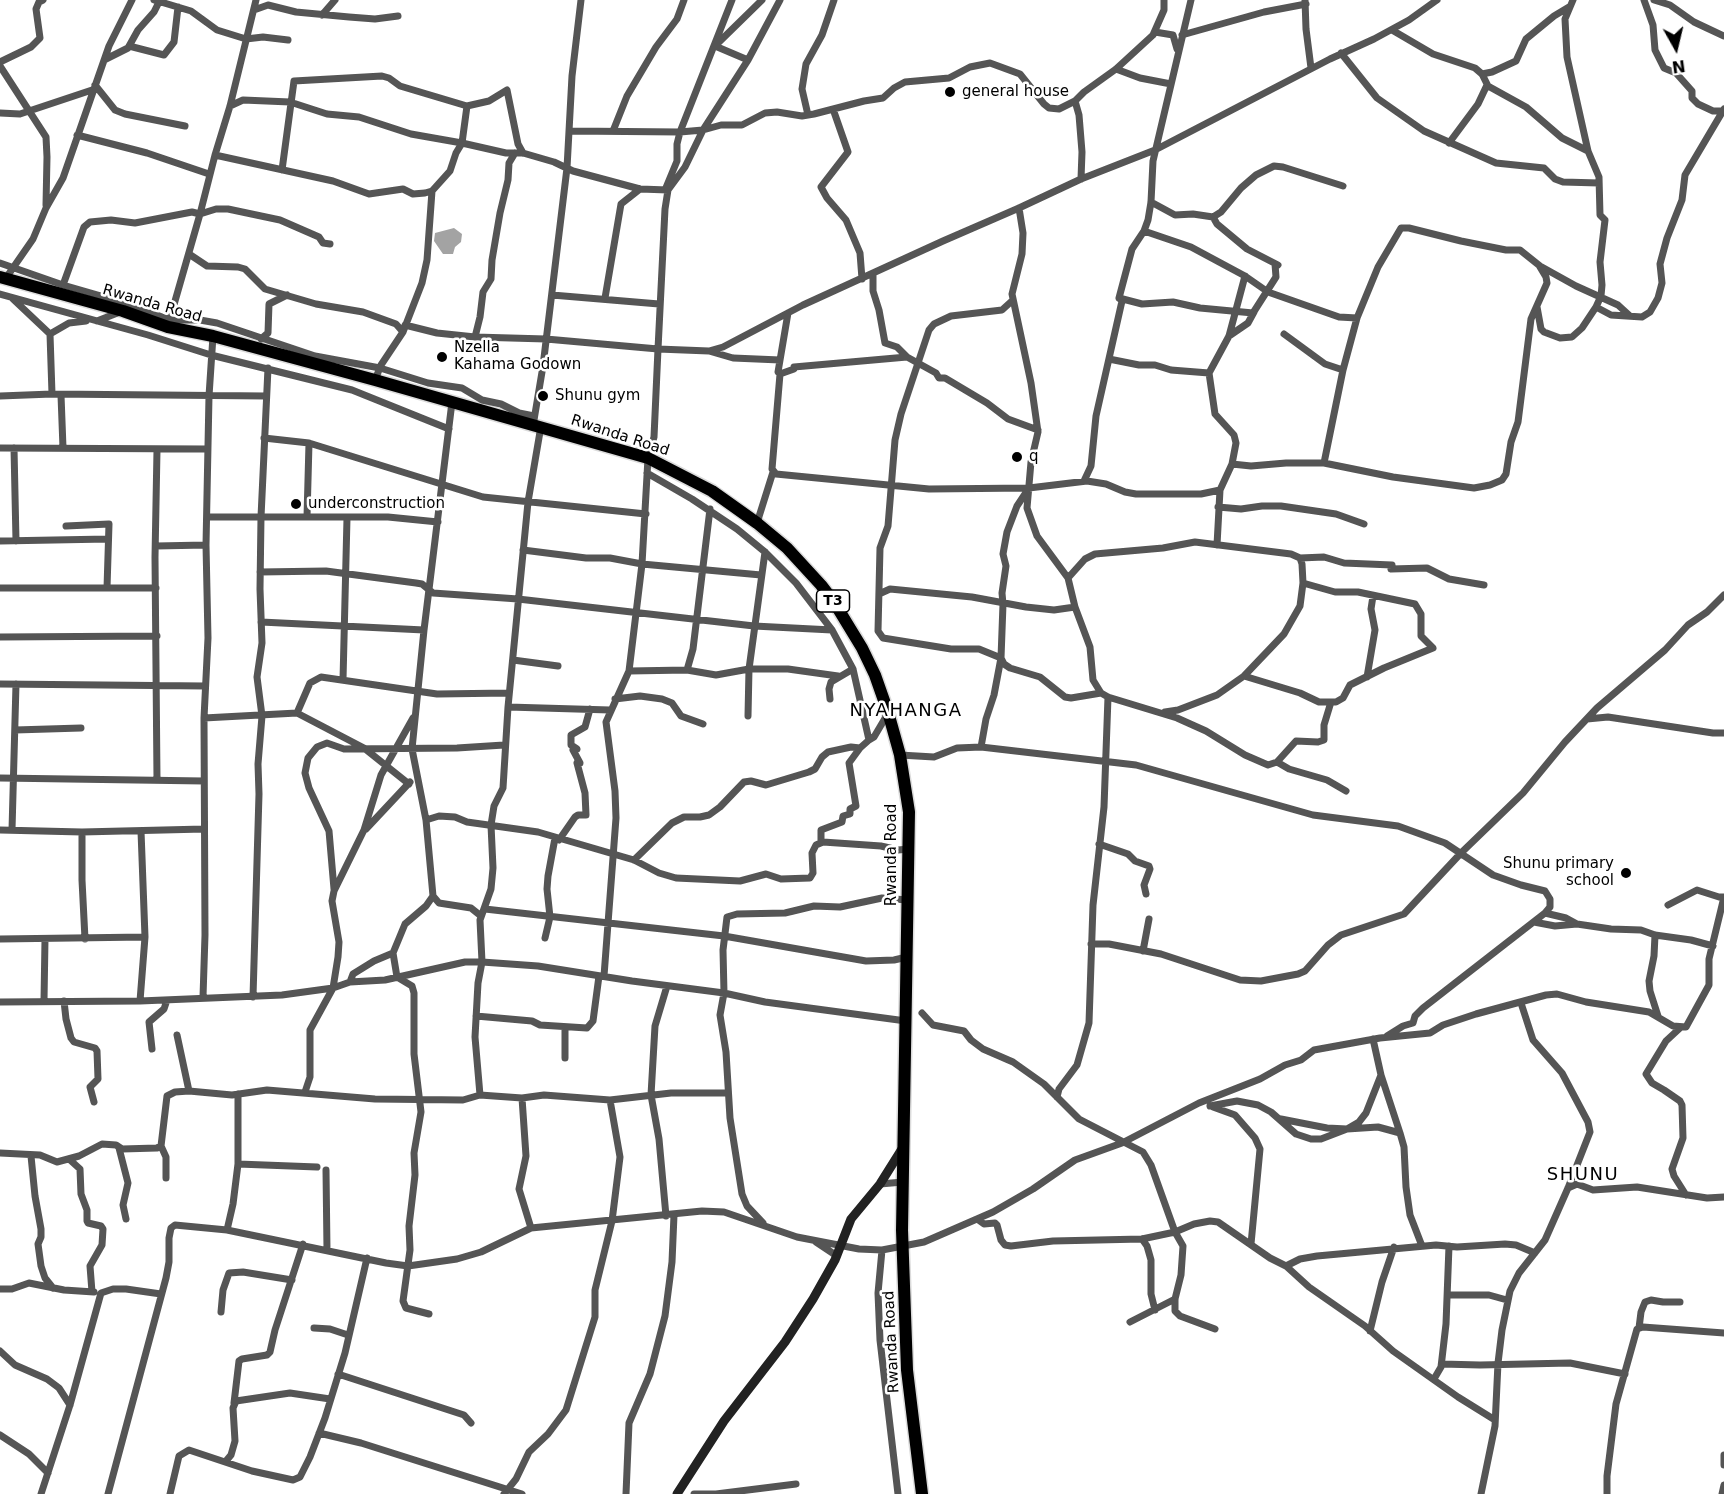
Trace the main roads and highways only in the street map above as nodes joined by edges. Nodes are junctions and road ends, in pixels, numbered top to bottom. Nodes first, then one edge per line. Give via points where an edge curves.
1 (3, 277) edge
2 (922, 1494) edge

1 - 2 highway, Rwanda Road / T3 via 213,336 377,374 455,403 536,422 648,458 712,491 757,523 787,548 834,602 862,648 888,712 909,812 903,1246 907,1370

